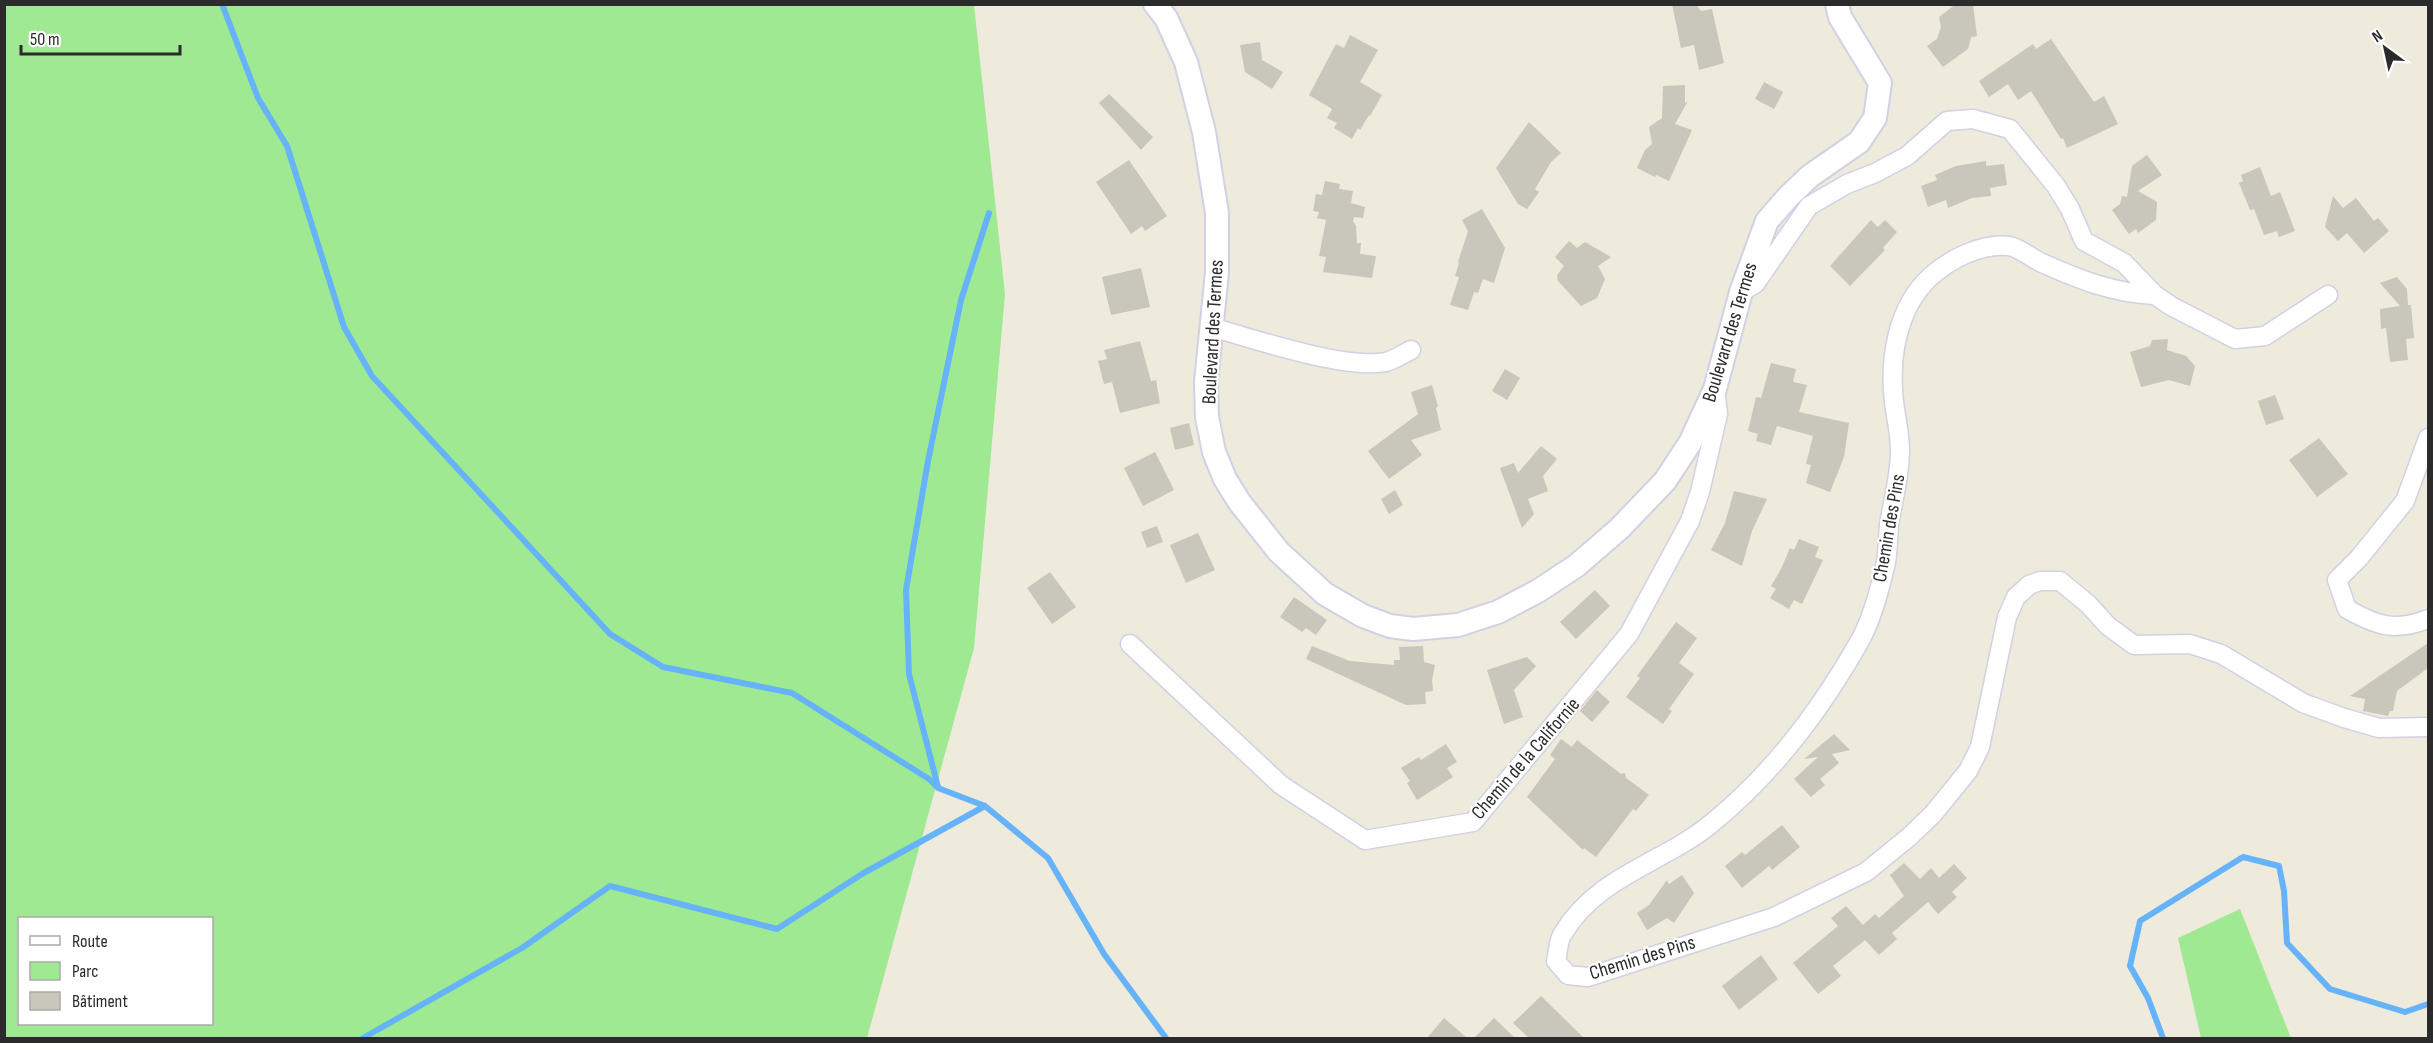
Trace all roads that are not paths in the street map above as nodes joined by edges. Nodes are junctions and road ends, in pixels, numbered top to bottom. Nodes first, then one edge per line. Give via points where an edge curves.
1 (1837, 4) edge
2 (1164, 9) edge
3 (1741, 292) junction
4 (2155, 295) junction
5 (2328, 295) dead end
6 (1212, 327) junction
7 (1412, 350) dead end
8 (1715, 389) junction
9 (2428, 438) edge
10 (2428, 619) edge
11 (1130, 644) dead end
12 (2428, 727) edge

1 - 3 street, Boulevard des Termes via 1840,17 1880,83 1875,118 1859,142 1810,176 1767,221
2 - 6 street, Boulevard des Termes via 1186,62 1204,132 1217,213
3 - 4 street via 1755,284 1809,207 1847,184 1908,156 1947,121 1973,118 2010,129 2056,186 2084,241 2124,263
3 - 8 street, Boulevard des Termes
4 - 5 street via 2235,339 2265,336
4 - 12 street, Chemin des Pins via 2125,294 2063,273 2012,246 1994,246 1954,258 1930,277 1909,302 1898,333 1893,368 1900,447 1898,485 1886,562 1866,631 1794,741 1711,824 1607,887 1561,936 1556,961 1568,975 1588,977 1774,917 1866,872 1933,814 1968,771 1980,747 2007,617 2016,597 2040,580 2060,581 2134,645 2190,644 2221,654 2303,703 2344,718 2379,728
6 - 7 street via 1357,363 1386,362
6 - 8 street, Boulevard des Termes via 1206,382 1208,417 1214,452 1240,503 1279,552 1325,594 1363,616 1413,629 1458,625 1498,612 1576,566 1620,529 1665,481 1690,443
8 - 11 street, Chemin de la Californie via 1718,414 1690,521 1629,634 1473,822 1365,840 1281,785
9 - 10 street via 2405,501 2337,580 2347,609 2373,624 2409,627

